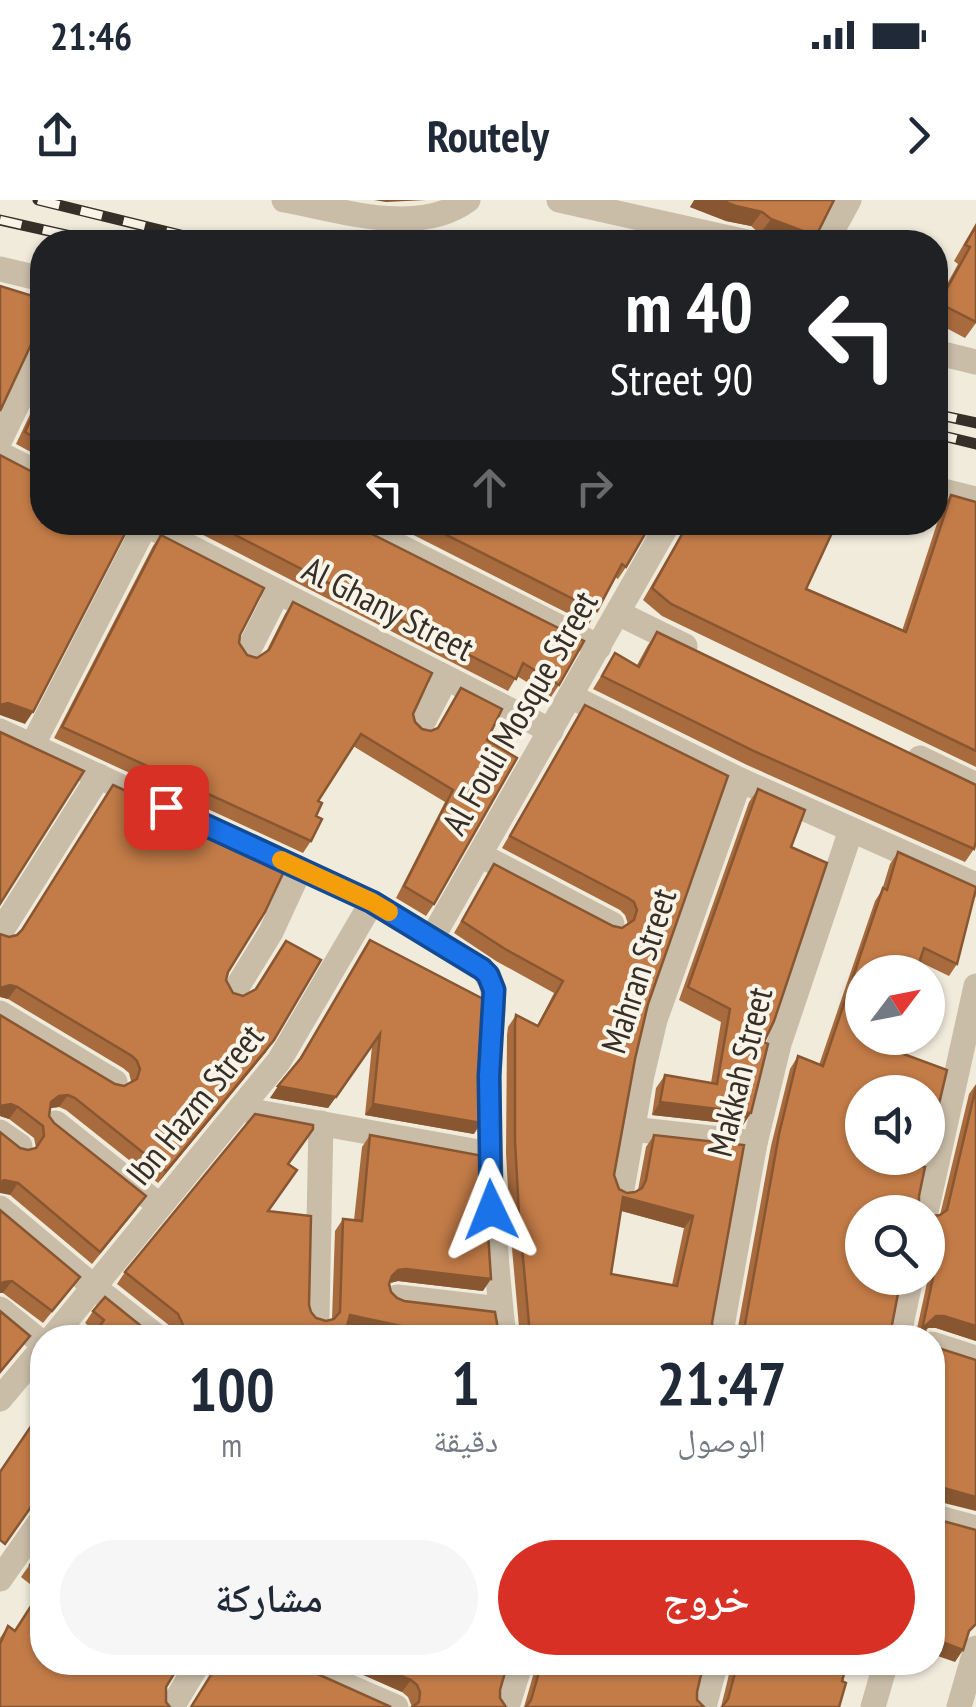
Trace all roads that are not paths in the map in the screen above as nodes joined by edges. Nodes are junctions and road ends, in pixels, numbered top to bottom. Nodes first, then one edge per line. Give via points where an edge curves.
1 (284, 200) edge
2 (468, 200) edge
3 (560, 200) edge
4 (849, 200) edge
5 (666, 211) edge
6 (716, 230) edge
7 (833, 230) edge
8 (0, 269) edge
9 (30, 275) edge
10 (948, 355) edge
11 (976, 362) edge
12 (30, 379) edge
13 (0, 440) edge
14 (0, 454) edge
15 (30, 468) edge
16 (948, 492) edge
17 (976, 499) edge
18 (139, 535) edge
19 (168, 535) edge
20 (377, 535) edge
21 (663, 535) edge
22 (278, 592) junction
23 (618, 614) junction
24 (599, 647) junction
25 (247, 653) edge
26 (707, 656) edge
27 (446, 678) junction
28 (570, 696) junction
29 (422, 726) edge
30 (0, 731) edge
31 (550, 731) junction
32 (32, 746) junction
33 (904, 751) edge
34 (99, 776) junction
35 (740, 780) junction
36 (976, 786) edge
37 (851, 830) junction
38 (480, 855) junction
39 (300, 868) junction
40 (976, 884) edge
41 (372, 902) junction
42 (612, 924) edge
43 (0, 934) edge
44 (432, 938) junction
45 (976, 986) edge
46 (234, 992) edge
47 (0, 1014) edge
48 (115, 1082) edge
49 (241, 1109) junction
50 (56, 1123) edge
51 (321, 1124) junction
52 (632, 1129) junction
53 (755, 1142) junction
54 (490, 1154) junction
55 (622, 1189) edge
56 (930, 1195) edge
57 (160, 1206) junction
58 (0, 1208) edge
59 (94, 1287) junction
60 (909, 1295) edge
61 (397, 1297) edge
62 (0, 1308) edge
63 (500, 1309) junction
64 (317, 1318) edge
65 (63, 1325) edge
66 (142, 1325) edge
67 (502, 1325) edge
68 (722, 1325) edge
69 (905, 1325) edge
70 (30, 1335) edge
71 (945, 1348) edge
72 (976, 1358) edge
73 (30, 1361) edge
74 (0, 1399) edge
75 (945, 1520) edge
76 (976, 1528) edge
77 (30, 1536) edge
78 (0, 1578) edge
79 (976, 1648) edge
80 (192, 1675) edge
81 (322, 1675) edge
82 (517, 1675) edge
83 (713, 1675) edge
84 (882, 1675) edge
85 (172, 1707) edge
86 (396, 1707) edge
87 (507, 1707) edge
88 (704, 1707) edge
89 (873, 1707) edge
90 (959, 1707) edge

1 - 2 street via 405,220 443,214
3 - 5 street
4 - 7 street
5 - 6 street
8 - 9 street
10 - 11 street
12 - 13 street
14 - 15 street
16 - 17 street
18 - 32 street
19 - 22 street, Al Ghany Street
20 - 24 street
21 - 23 street, Al Fouli Mosque Street
22 - 25 street
22 - 27 street, Al Ghany Street
23 - 24 street, Al Fouli Mosque Street
23 - 26 street
24 - 28 street, Al Fouli Mosque Street
27 - 29 street
27 - 31 street, Al Ghany Street
28 - 31 street, Al Fouli Mosque Street
28 - 35 street
30 - 32 street
31 - 38 street, Al Fouli Mosque Street
32 - 34 street
33 - 36 street
34 - 39 street
34 - 43 street
35 - 37 street
35 - 52 street, Mahran Street via 660,1006
37 - 40 street
37 - 53 street, Makkah Street via 778,1044
38 - 42 street
38 - 44 street, Al Fouli Mosque Street
39 - 41 street
39 - 46 street
41 - 44 street
41 - 49 street, Ibn Hazm Street via 295,1036
44 - 54 street via 492,982
45 - 56 street
47 - 48 street
49 - 51 street
49 - 57 street, Ibn Hazm Street
50 - 57 street
51 - 54 street
51 - 64 street
52 - 53 street
52 - 55 street, Mahran Street
53 - 68 street, Makkah Street
54 - 63 street
57 - 59 street, Ibn Hazm Street
58 - 59 street
59 - 65 street, Ibn Hazm Street
59 - 66 street
60 - 69 street
61 - 63 street
62 - 70 street
63 - 67 street
71 - 72 street
73 - 74 street
75 - 76 street
77 - 78 street
79 - 90 street
80 - 85 street
81 - 86 street
82 - 87 street
83 - 88 street
84 - 89 street

